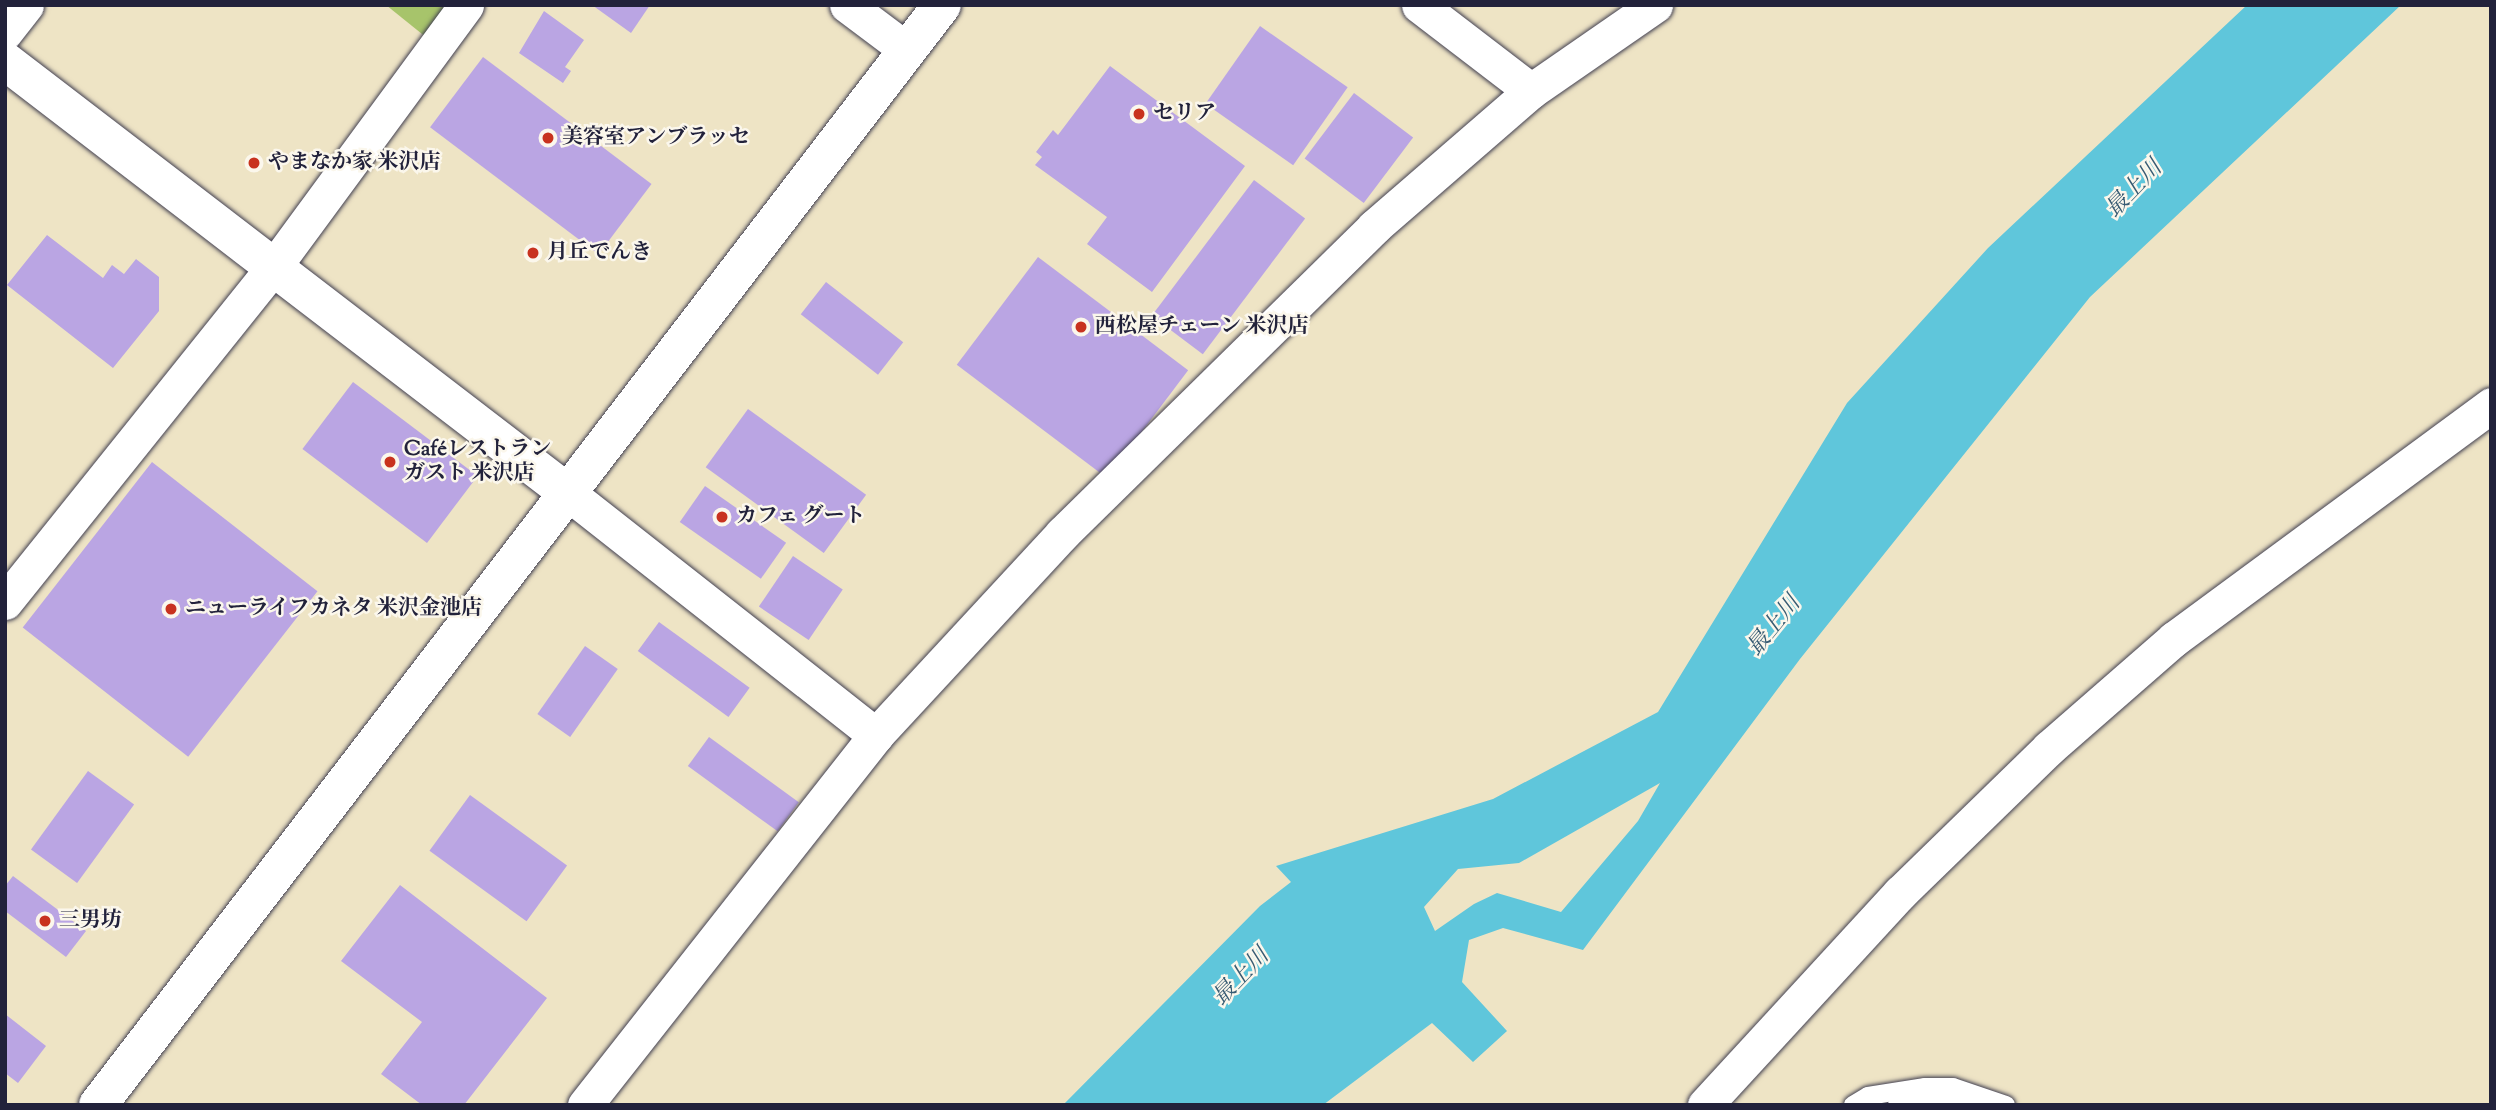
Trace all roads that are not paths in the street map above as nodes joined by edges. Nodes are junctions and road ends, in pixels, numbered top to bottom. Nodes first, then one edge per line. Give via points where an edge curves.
1 (26, 5) edge
2 (466, 5) edge
3 (847, 5) edge
4 (942, 5) edge
5 (1419, 5) edge
6 (1655, 5) edge
7 (5, 32) edge
8 (907, 50) junction
9 (5, 61) edge
10 (1531, 91) junction
11 (273, 268) junction
12 (2491, 405) edge
13 (568, 493) junction
14 (5, 602) edge
15 (876, 736) junction
16 (98, 1105) edge
17 (585, 1105) edge
18 (1705, 1105) edge
19 (1853, 1105) edge
20 (1897, 1105) edge
21 (1975, 1105) edge
22 (2006, 1105) edge

1 - 7 street
2 - 11 street
3 - 8 street
4 - 8 street
5 - 10 street
6 - 10 street
8 - 13 street
9 - 11 street
10 - 15 street via 1374,227 1101,495
11 - 13 street
11 - 14 street
12 - 18 street via 2174,639 2049,748 1900,892
13 - 15 street
13 - 16 street
15 - 17 street
19 - 22 lane via 1868,1096 1925,1087 1954,1087
20 - 21 lane via 1948,1099

